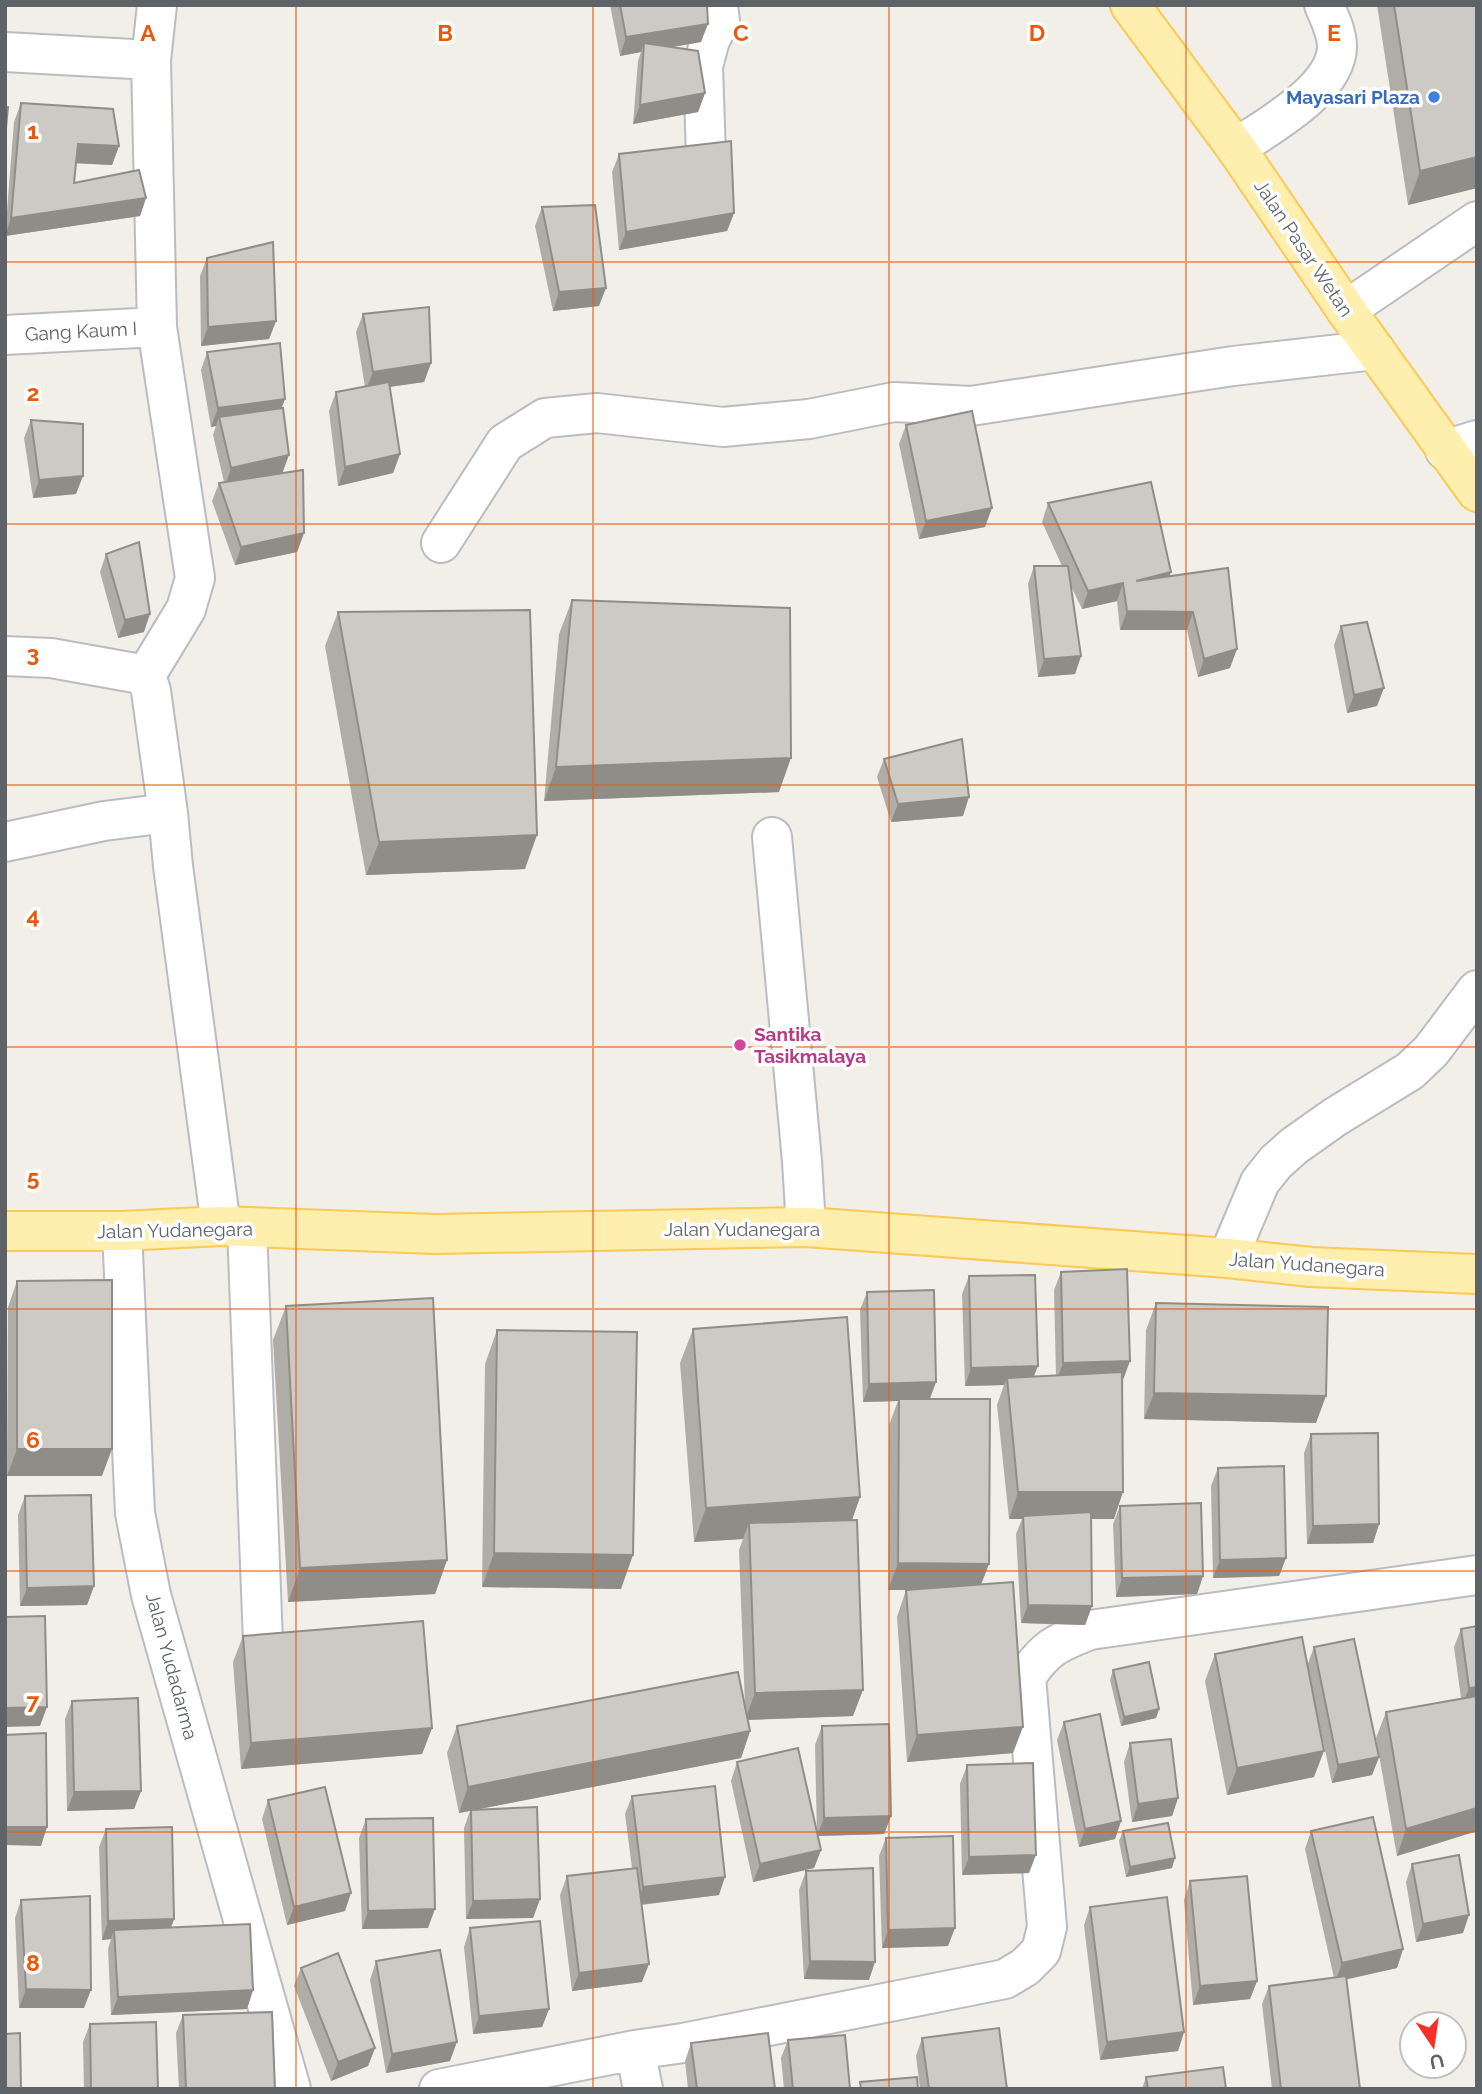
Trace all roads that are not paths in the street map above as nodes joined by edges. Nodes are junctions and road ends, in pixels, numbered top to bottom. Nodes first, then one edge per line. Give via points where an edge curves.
1 (157, 5) edge
2 (718, 5) edge
3 (1130, 5) edge
4 (1324, 5) edge
5 (5, 52) edge
6 (151, 60) junction
7 (1236, 148) junction
8 (706, 156) edge
9 (1477, 221) edge
10 (1346, 310) junction
11 (157, 327) junction
12 (5, 335) edge
13 (1375, 351) junction
14 (1461, 445) edge
15 (1477, 492) edge
16 (441, 543) dead end
17 (5, 656) edge
18 (146, 675) junction
19 (168, 813) junction
20 (772, 837) dead end
21 (5, 842) edge
22 (1477, 990) edge
23 (234, 1227) junction
24 (806, 1227) junction
25 (5, 1231) edge
26 (122, 1231) junction
27 (1228, 1258) junction
28 (1477, 1274) edge
29 (1477, 1575) edge
30 (263, 1642) edge
31 (635, 2050) junction
32 (291, 2089) edge
33 (439, 2089) edge
34 (643, 2089) edge

1 - 6 street
2 - 8 street via 720,21 703,66
3 - 7 main road, Jalan Pasar Wetan
4 - 7 street via 1337,47 1330,74 1309,96
5 - 6 street
6 - 11 street
7 - 10 main road, Jalan Pasar Wetan
9 - 10 street
10 - 13 main road, Jalan Pasar Wetan
11 - 12 street, Gang Kaum I
11 - 18 street via 195,578 186,609
13 - 14 main road, Jalan Pasar Wetan
13 - 16 street via 1233,366 971,406 894,402 808,419 723,427 597,413 545,418 505,443
14 - 15 main road, Jalan Pasar Wetan
17 - 18 street via 51,658
18 - 19 street
19 - 21 street
19 - 23 street
20 - 24 street
22 - 27 street via 1410,1071 1335,1117 1276,1163 1260,1182
23 - 24 main road, Jalan Yudanegara via 435,1234
23 - 26 main road, Jalan Yudanegara
23 - 30 street
24 - 27 main road, Jalan Yudanegara
25 - 26 main road, Jalan Yudanegara
26 - 32 street, Jalan Yudadarma via 135,1513 151,1595
27 - 28 main road, Jalan Yudanegara via 1311,1267
29 - 31 street via 1090,1630 1065,1640 1041,1655 1026,1677 1047,1927 1041,1951 1005,1979
31 - 33 street
31 - 34 street

